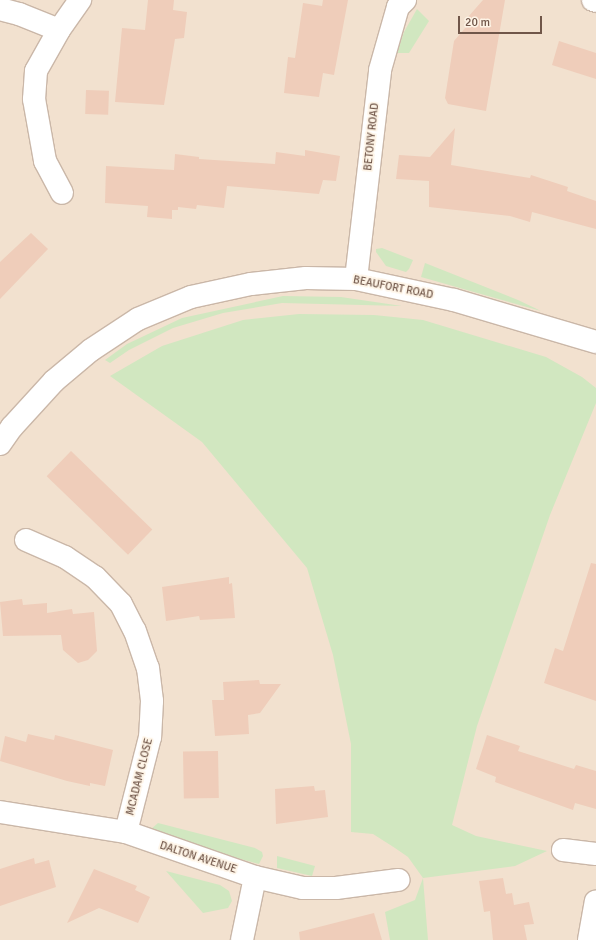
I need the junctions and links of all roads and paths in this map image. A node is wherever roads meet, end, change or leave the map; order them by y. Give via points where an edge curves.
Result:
1 (80, 0) edge
2 (405, 0) edge
3 (593, 0) edge
4 (596, 1) edge
5 (0, 10) edge
6 (59, 30) junction
7 (62, 193) dead end
8 (356, 279) junction
9 (596, 342) edge
10 (0, 444) edge
11 (26, 540) dead end
12 (0, 812) edge
13 (126, 832) junction
14 (563, 850) dead end
15 (596, 854) edge
16 (255, 877) junction
17 (398, 880) dead end
18 (596, 902) edge
19 (242, 940) edge
20 (589, 940) edge

1 - 6 street
2 - 8 street, BETONY ROAD via 398,7 380,70
3 - 4 street
5 - 6 street via 19,14
6 - 7 street via 36,70 34,99 45,161
8 - 9 street, BEAUFORT ROAD via 454,300
8 - 10 street, BEAUFORT ROAD via 306,278 251,284 191,297 138,320 91,350 54,381
11 - 13 street, MCADAM CLOSE via 65,557 95,577 120,604 135,632 148,668 151,715 147,758
12 - 13 street, DALTON AVENUE
13 - 16 street, DALTON AVENUE
14 - 15 street
16 - 17 street, DALTON AVENUE via 303,888 336,888
16 - 19 street
18 - 20 street

